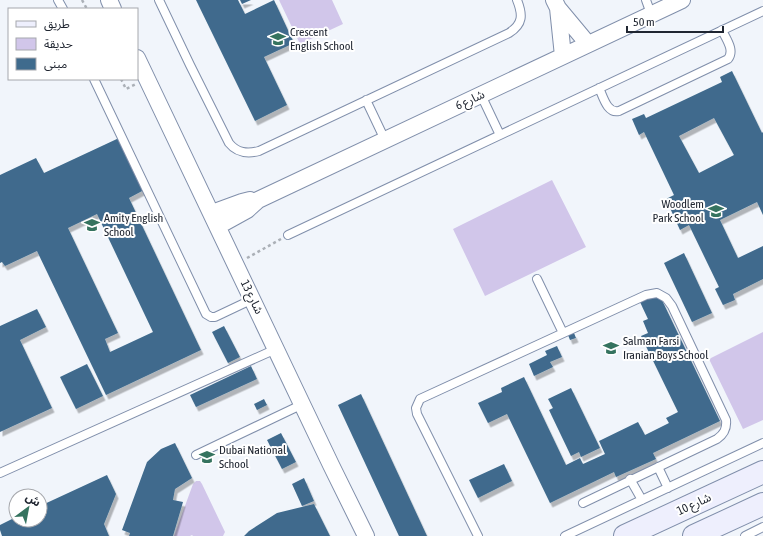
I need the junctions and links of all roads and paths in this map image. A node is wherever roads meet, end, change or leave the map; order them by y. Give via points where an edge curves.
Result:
1 (159, 0) edge
2 (517, 0) edge
3 (682, 0) edge
4 (556, 4) edge
5 (648, 7) edge
6 (763, 11) edge
7 (722, 30) junction
8 (588, 44) junction
9 (563, 56) junction
10 (138, 60) edge
11 (94, 80) edge
12 (599, 88) junction
13 (481, 95) junction
14 (366, 100) junction
15 (500, 135) junction
16 (385, 140) junction
17 (215, 220) junction
18 (288, 235) joint
19 (236, 264) junction
20 (538, 280) dead end
21 (253, 300) junction
22 (563, 333) junction
23 (276, 349) junction
24 (303, 404) junction
25 (763, 443) edge
26 (196, 455) dead end
27 (658, 467) junction
28 (0, 472) edge
29 (763, 472) edge
30 (630, 479) junction
31 (668, 488) junction
32 (642, 500) junction
33 (582, 503) dead end
34 (763, 504) edge
35 (763, 528) edge
36 (366, 536) edge
37 (478, 536) edge
38 (565, 536) edge
39 (625, 536) edge
40 (694, 536) edge
41 (745, 536) edge

1 - 14 lane via 229,143 237,150 248,153 259,151
2 - 14 lane via 522,15 516,29
3 - 5 street, شارع 6
4 - 8 street
4 - 9 street
5 - 8 street, شارع 6
6 - 7 lane
7 - 12 lane
7 - 12 lane via 732,52 728,59 619,111 610,110
8 - 9 street, شارع 6
9 - 13 street, شارع 6
10 - 17 street, شارع 13
11 - 21 lane via 206,314 215,317
12 - 15 lane
13 - 15 lane
13 - 16 street, شارع 6
14 - 16 lane
15 - 18 lane
16 - 17 street, شارع 6 via 258,200 242,202
17 - 19 street, شارع 13
18 - 19 path
19 - 21 street, شارع 13
20 - 22 lane
21 - 23 street, شارع 13
22 - 27 lane via 646,294 657,292 670,302 727,425 722,435
22 - 37 lane via 424,396 417,403 419,419
23 - 24 street, شارع 13
23 - 28 lane
24 - 26 lane
24 - 36 street, شارع 13
25 - 31 lane
27 - 30 lane
27 - 31 lane
29 - 39 street, شارع 10
30 - 32 lane
30 - 33 lane
31 - 32 lane
32 - 38 lane
34 - 40 street
35 - 41 lane

